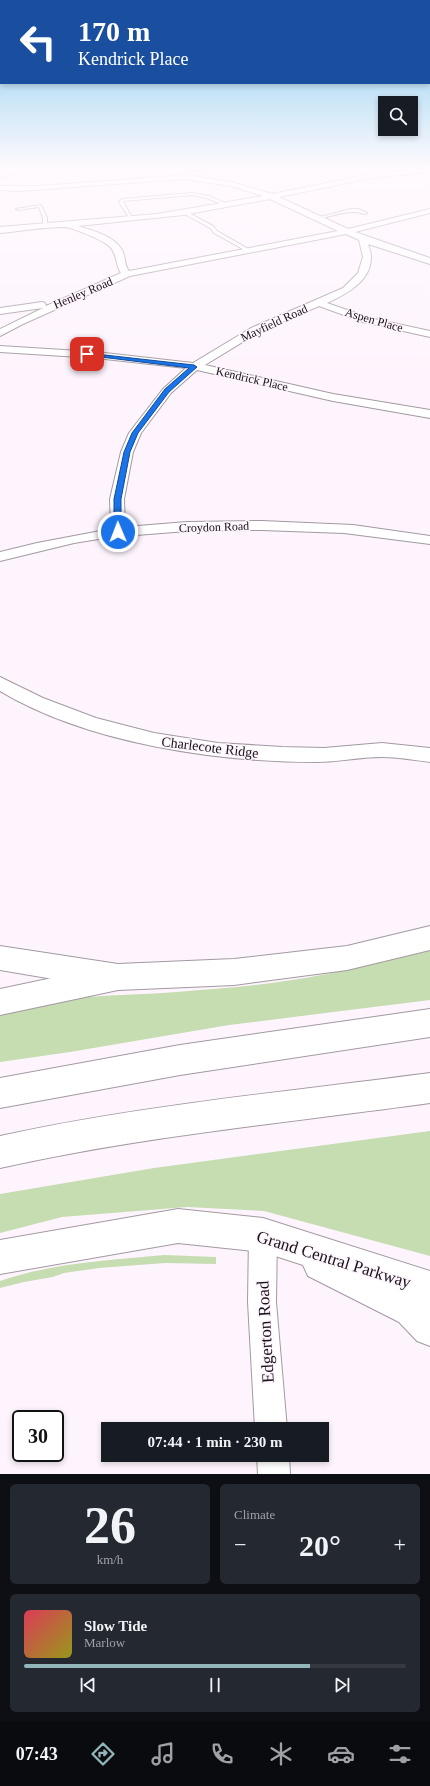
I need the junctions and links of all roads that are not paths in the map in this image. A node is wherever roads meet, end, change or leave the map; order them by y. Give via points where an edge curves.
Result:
1 (98, 236) edge
2 (223, 236) edge
3 (228, 236) edge
4 (326, 236) edge
5 (358, 236) edge
6 (364, 239) junction
7 (253, 250) junction
8 (430, 261) edge
9 (127, 274) junction
10 (58, 303) junction
11 (319, 303) junction
12 (0, 311) edge
13 (19, 322) junction
14 (0, 333) edge
15 (430, 334) edge
16 (0, 349) edge
17 (194, 367) junction
18 (430, 414) edge
19 (118, 532) junction
20 (430, 540) edge
21 (0, 556) edge
22 (0, 683) edge
23 (430, 755) edge
24 (430, 938) edge
25 (0, 958) edge
26 (118, 977) junction
27 (0, 1002) edge
28 (430, 1023) edge
29 (430, 1088) edge
30 (0, 1093) edge
31 (0, 1152) edge
32 (263, 1235) junction
33 (0, 1257) edge
34 (430, 1288) edge
35 (430, 1328) edge
36 (271, 1422) edge
37 (273, 1462) edge
38 (274, 1474) edge

1 - 9 street via 120,251 122,268
2 - 7 lane
3 - 7 lane
4 - 7 street, Henley Road
5 - 6 street
6 - 8 street
6 - 11 street, Mayfield Road via 367,257 362,274 346,290
7 - 9 street, Henley Road
9 - 10 street, Henley Road
10 - 12 street
10 - 13 street, Henley Road
11 - 15 street, Aspen Place via 367,320
11 - 17 street, Mayfield Road via 255,330
12 - 13 street
13 - 14 street, Henley Road
16 - 17 street, Kendrick Place via 75,353
17 - 18 street, Kendrick Place via 298,390
17 - 19 street, Mayfield Road via 167,390 135,433 127,452 117,499
19 - 20 street, Croydon Road via 215,525 270,525 369,530
19 - 21 street, Croydon Road via 66,540
22 - 23 street, Charlecote Ridge via 45,706 78,719 132,735 176,744 262,754 326,755 382,750
24 - 26 main road via 347,958 234,972
25 - 26 main road
26 - 27 main road
28 - 30 main road via 180,1060
29 - 31 main road via 186,1118
32 - 33 main road, Grand Central Parkway via 178,1226
32 - 34 main road, Grand Central Parkway
32 - 35 main road via 411,1310
32 - 36 street, Edgerton Road via 262,1302
37 - 38 street

